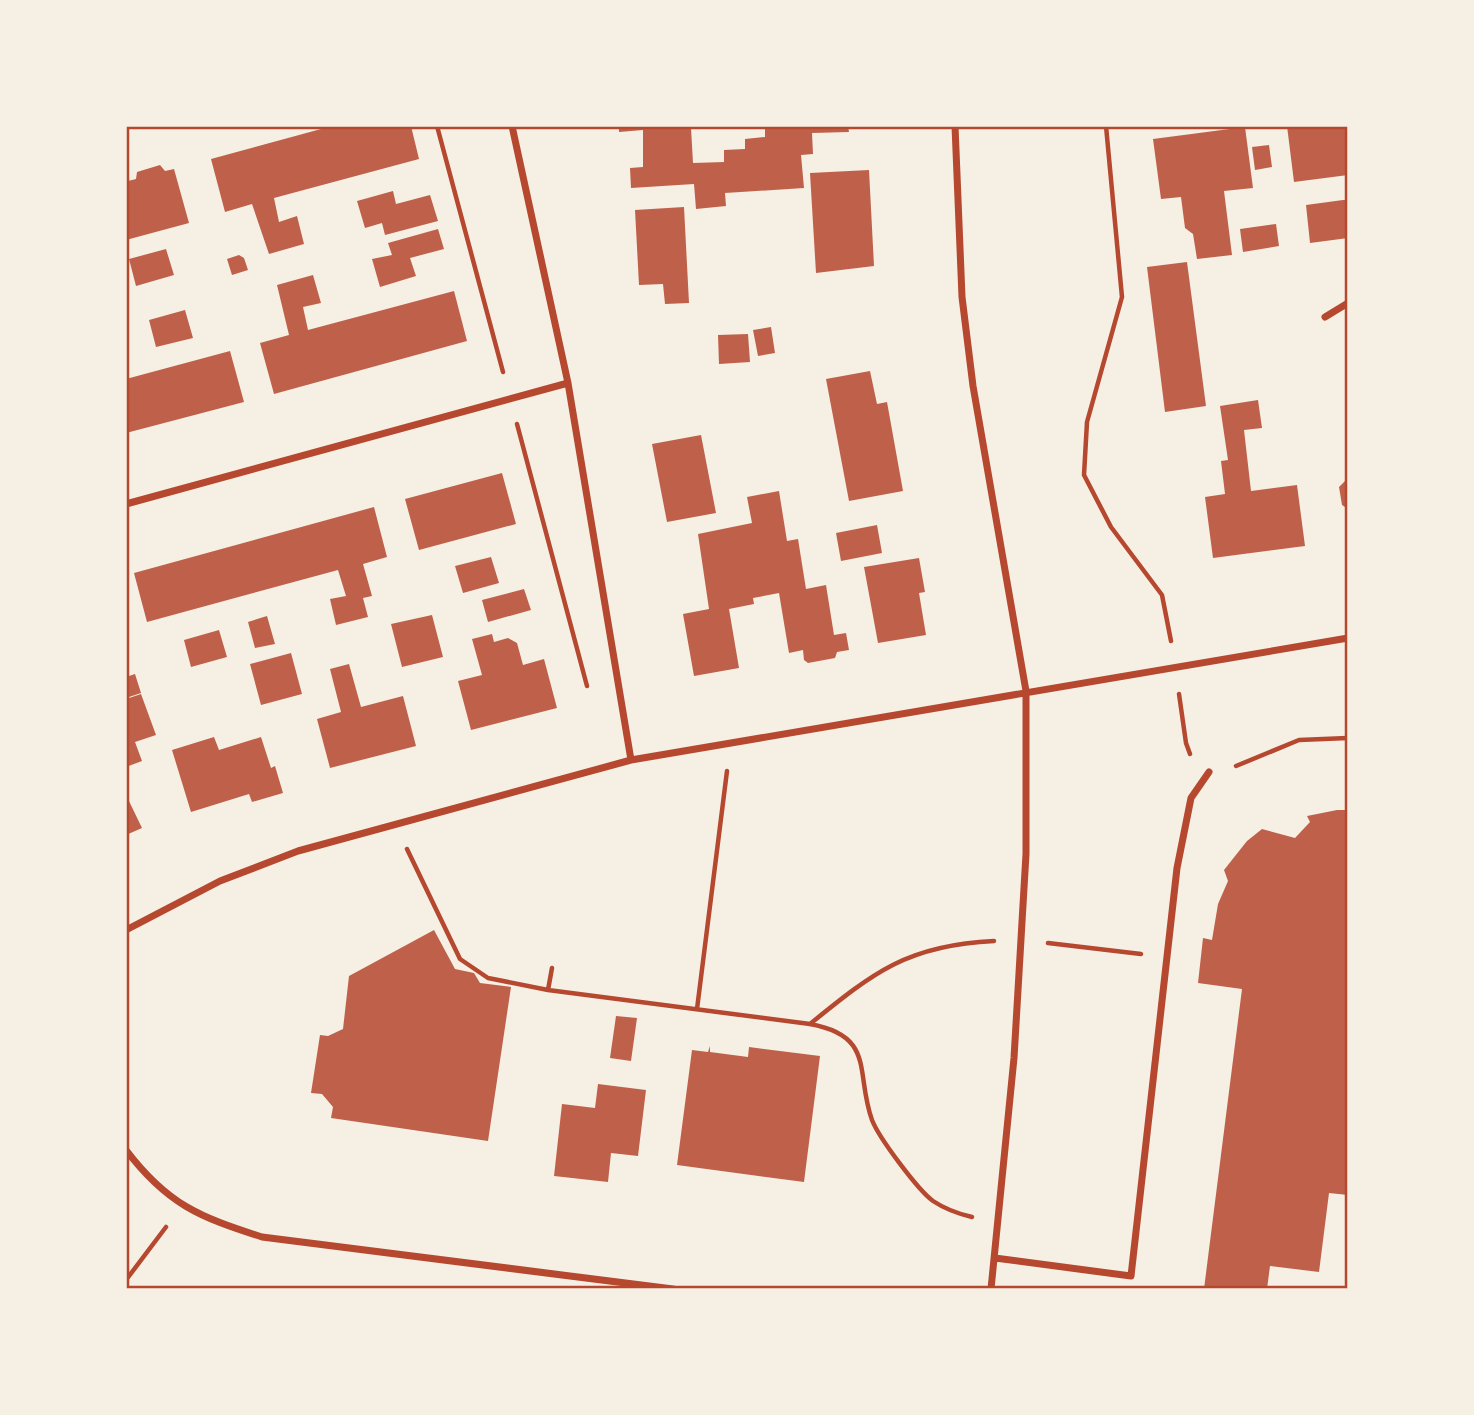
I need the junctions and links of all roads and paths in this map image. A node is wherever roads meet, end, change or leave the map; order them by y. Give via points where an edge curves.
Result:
1 (437, 126) edge
2 (512, 126) edge
3 (955, 126) edge
4 (1106, 126) edge
5 (1348, 303) edge
6 (1325, 317) dead end
7 (568, 383) junction
8 (510, 399) junction
9 (126, 504) edge
10 (1348, 638) edge
11 (1176, 668) junction
12 (588, 689) dead end
13 (1026, 691) junction
14 (1348, 738) edge
15 (722, 743) junction
16 (631, 760) junction
17 (1209, 772) junction
18 (394, 823) junction
19 (126, 930) edge
20 (1021, 940) junction
21 (1167, 957) junction
22 (552, 968) dead end
23 (548, 990) junction
24 (697, 1009) junction
25 (810, 1024) junction
26 (126, 1150) edge
27 (181, 1206) junction
28 (997, 1222) junction
29 (995, 1258) junction
30 (126, 1280) edge
31 (673, 1289) edge
32 (991, 1289) edge

1 - 8 path
2 - 7 street
3 - 13 street via 962,298 972,386
4 - 11 path via 1122,298 1087,422 1084,475 1111,527 1162,595
5 - 6 street
7 - 8 street
7 - 16 street
8 - 9 street
8 - 12 path
10 - 11 street
11 - 13 street
11 - 17 path via 1185,744 1194,762
13 - 15 street
13 - 20 street via 1027,854
14 - 17 path via 1299,740 1228,769
15 - 16 street
15 - 24 path via 728,779
16 - 18 street
17 - 21 street via 1191,798
18 - 19 street via 298,851 220,881
18 - 23 path via 460,959 488,978
20 - 21 path
20 - 25 path via 929,949 895,961
20 - 28 street
21 - 29 street via 1131,1276
22 - 23 path
23 - 24 path
24 - 25 path
25 - 28 path via 842,1034 855,1046 881,1139 932,1200 958,1214
26 - 27 street
27 - 30 path
27 - 31 street via 210,1221 262,1237
28 - 29 street
29 - 32 street

